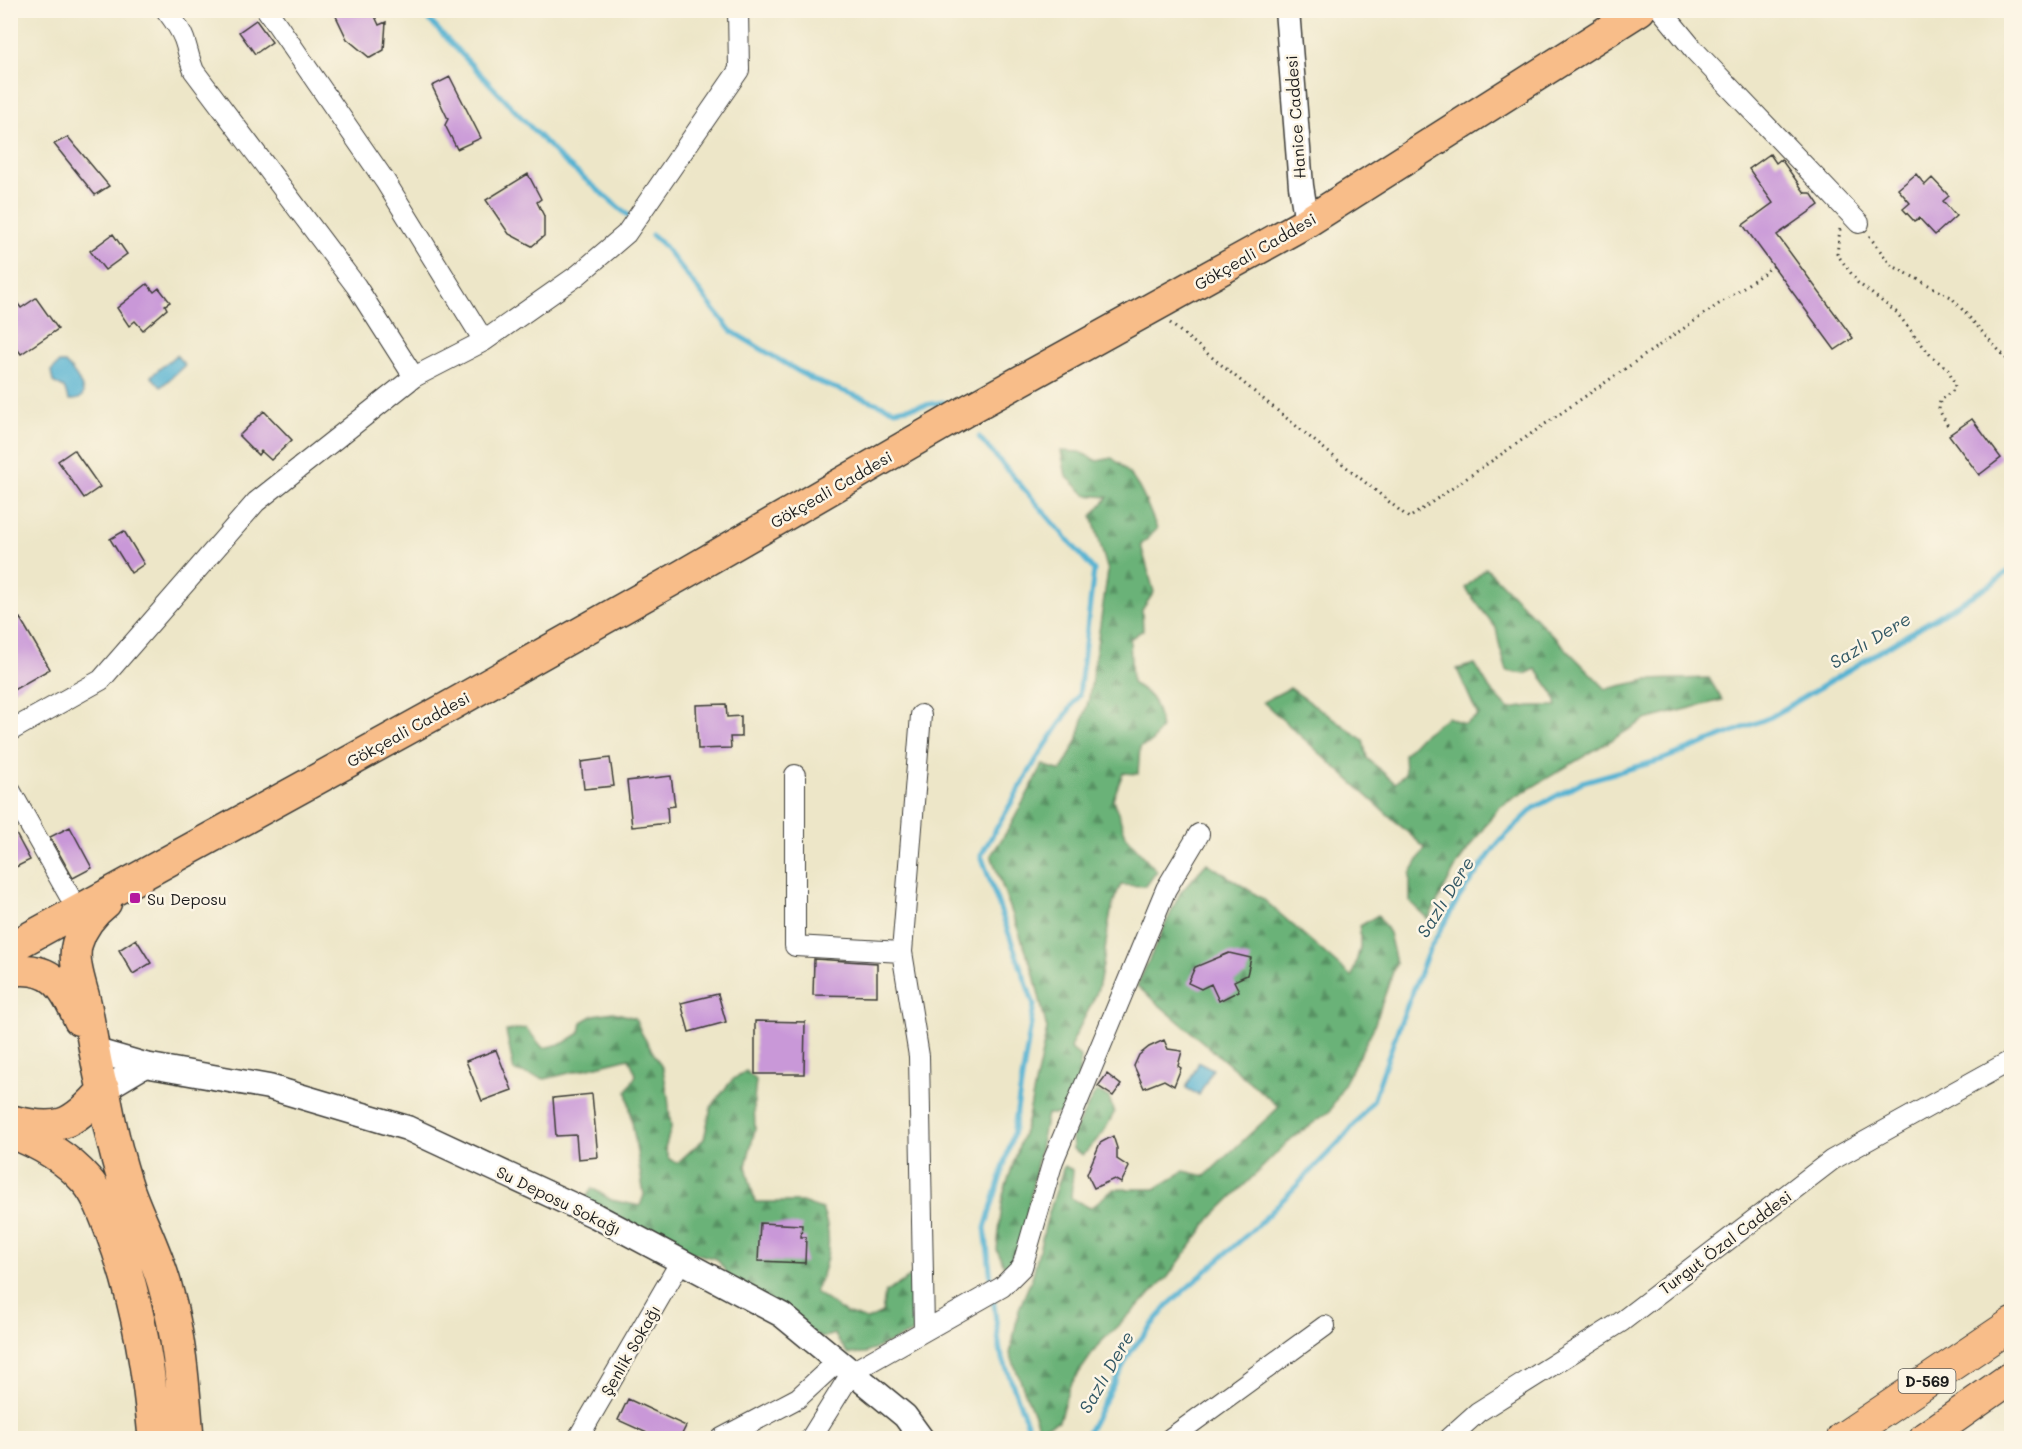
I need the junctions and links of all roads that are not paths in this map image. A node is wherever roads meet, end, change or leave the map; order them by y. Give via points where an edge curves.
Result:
1 (166, 10) edge
2 (267, 10) edge
3 (738, 10) edge
4 (1287, 10) edge
5 (1640, 10) edge
6 (1661, 10) edge
7 (1853, 217) road end
8 (1307, 222) junction
9 (484, 341) junction
10 (414, 377) junction
11 (921, 716) dead end
12 (10, 731) edge
13 (795, 775) dead end
14 (10, 790) edge
15 (1199, 834) dead end
16 (148, 873) junction
17 (78, 911) junction
18 (10, 948) edge
19 (902, 952) junction
20 (10, 970) edge
21 (93, 1050) junction
22 (2012, 1060) edge
23 (146, 1065) junction
24 (103, 1090) junction
25 (10, 1120) edge
26 (10, 1131) edge
27 (681, 1261) junction
28 (2012, 1324) edge
29 (1325, 1326) dead end
30 (924, 1330) junction
31 (845, 1366) junction
32 (2012, 1377) edge
33 (155, 1438) edge
34 (187, 1438) edge
35 (578, 1438) edge
36 (722, 1438) edge
37 (811, 1438) edge
38 (921, 1438) edge
39 (1171, 1438) edge
40 (1449, 1438) edge
41 (1844, 1438) edge
42 (1925, 1438) edge

1 - 10 street via 184,40 194,71 356,286
2 - 9 street via 385,181
3 - 9 street via 739,70 626,234 578,275
4 - 8 street, Hanice Caddesi
5 - 8 main road, Gökçeali Caddesi
6 - 7 street via 1694,50
8 - 16 main road, Gökçeali Caddesi
9 - 10 street
10 - 12 street via 256,502 101,680
11 - 19 street
13 - 19 street via 795,946
14 - 17 street
15 - 30 street via 1166,889 1053,1161 1022,1267 1002,1287
16 - 17 main road, Gökçeali Caddesi
16 - 21 main road via 85,924 76,946
17 - 18 main road, Gökçeali Caddesi
19 - 30 street via 919,1056
20 - 21 main road via 33,969 49,975 61,986
21 - 23 street, Su Deposu Sokağı
21 - 24 main road
22 - 40 street, Turgut Özal Caddesi via 1832,1160 1621,1322 1478,1412
23 - 24 street
23 - 27 street, Su Deposu Sokağı via 269,1087 407,1128 596,1216
24 - 25 main road via 75,1118 56,1126
24 - 34 highway via 127,1187 166,1290 180,1354
26 - 33 highway via 58,1154 88,1181 103,1208 135,1302
27 - 31 street, Su Deposu Sokağı via 782,1315
27 - 35 street, Şenlik Sokağı
28 - 41 highway, D-569
29 - 39 street
30 - 31 street
31 - 36 street via 798,1398
31 - 37 street
31 - 38 street, Su Deposu Sokağı via 905,1416
32 - 42 highway, D-569

